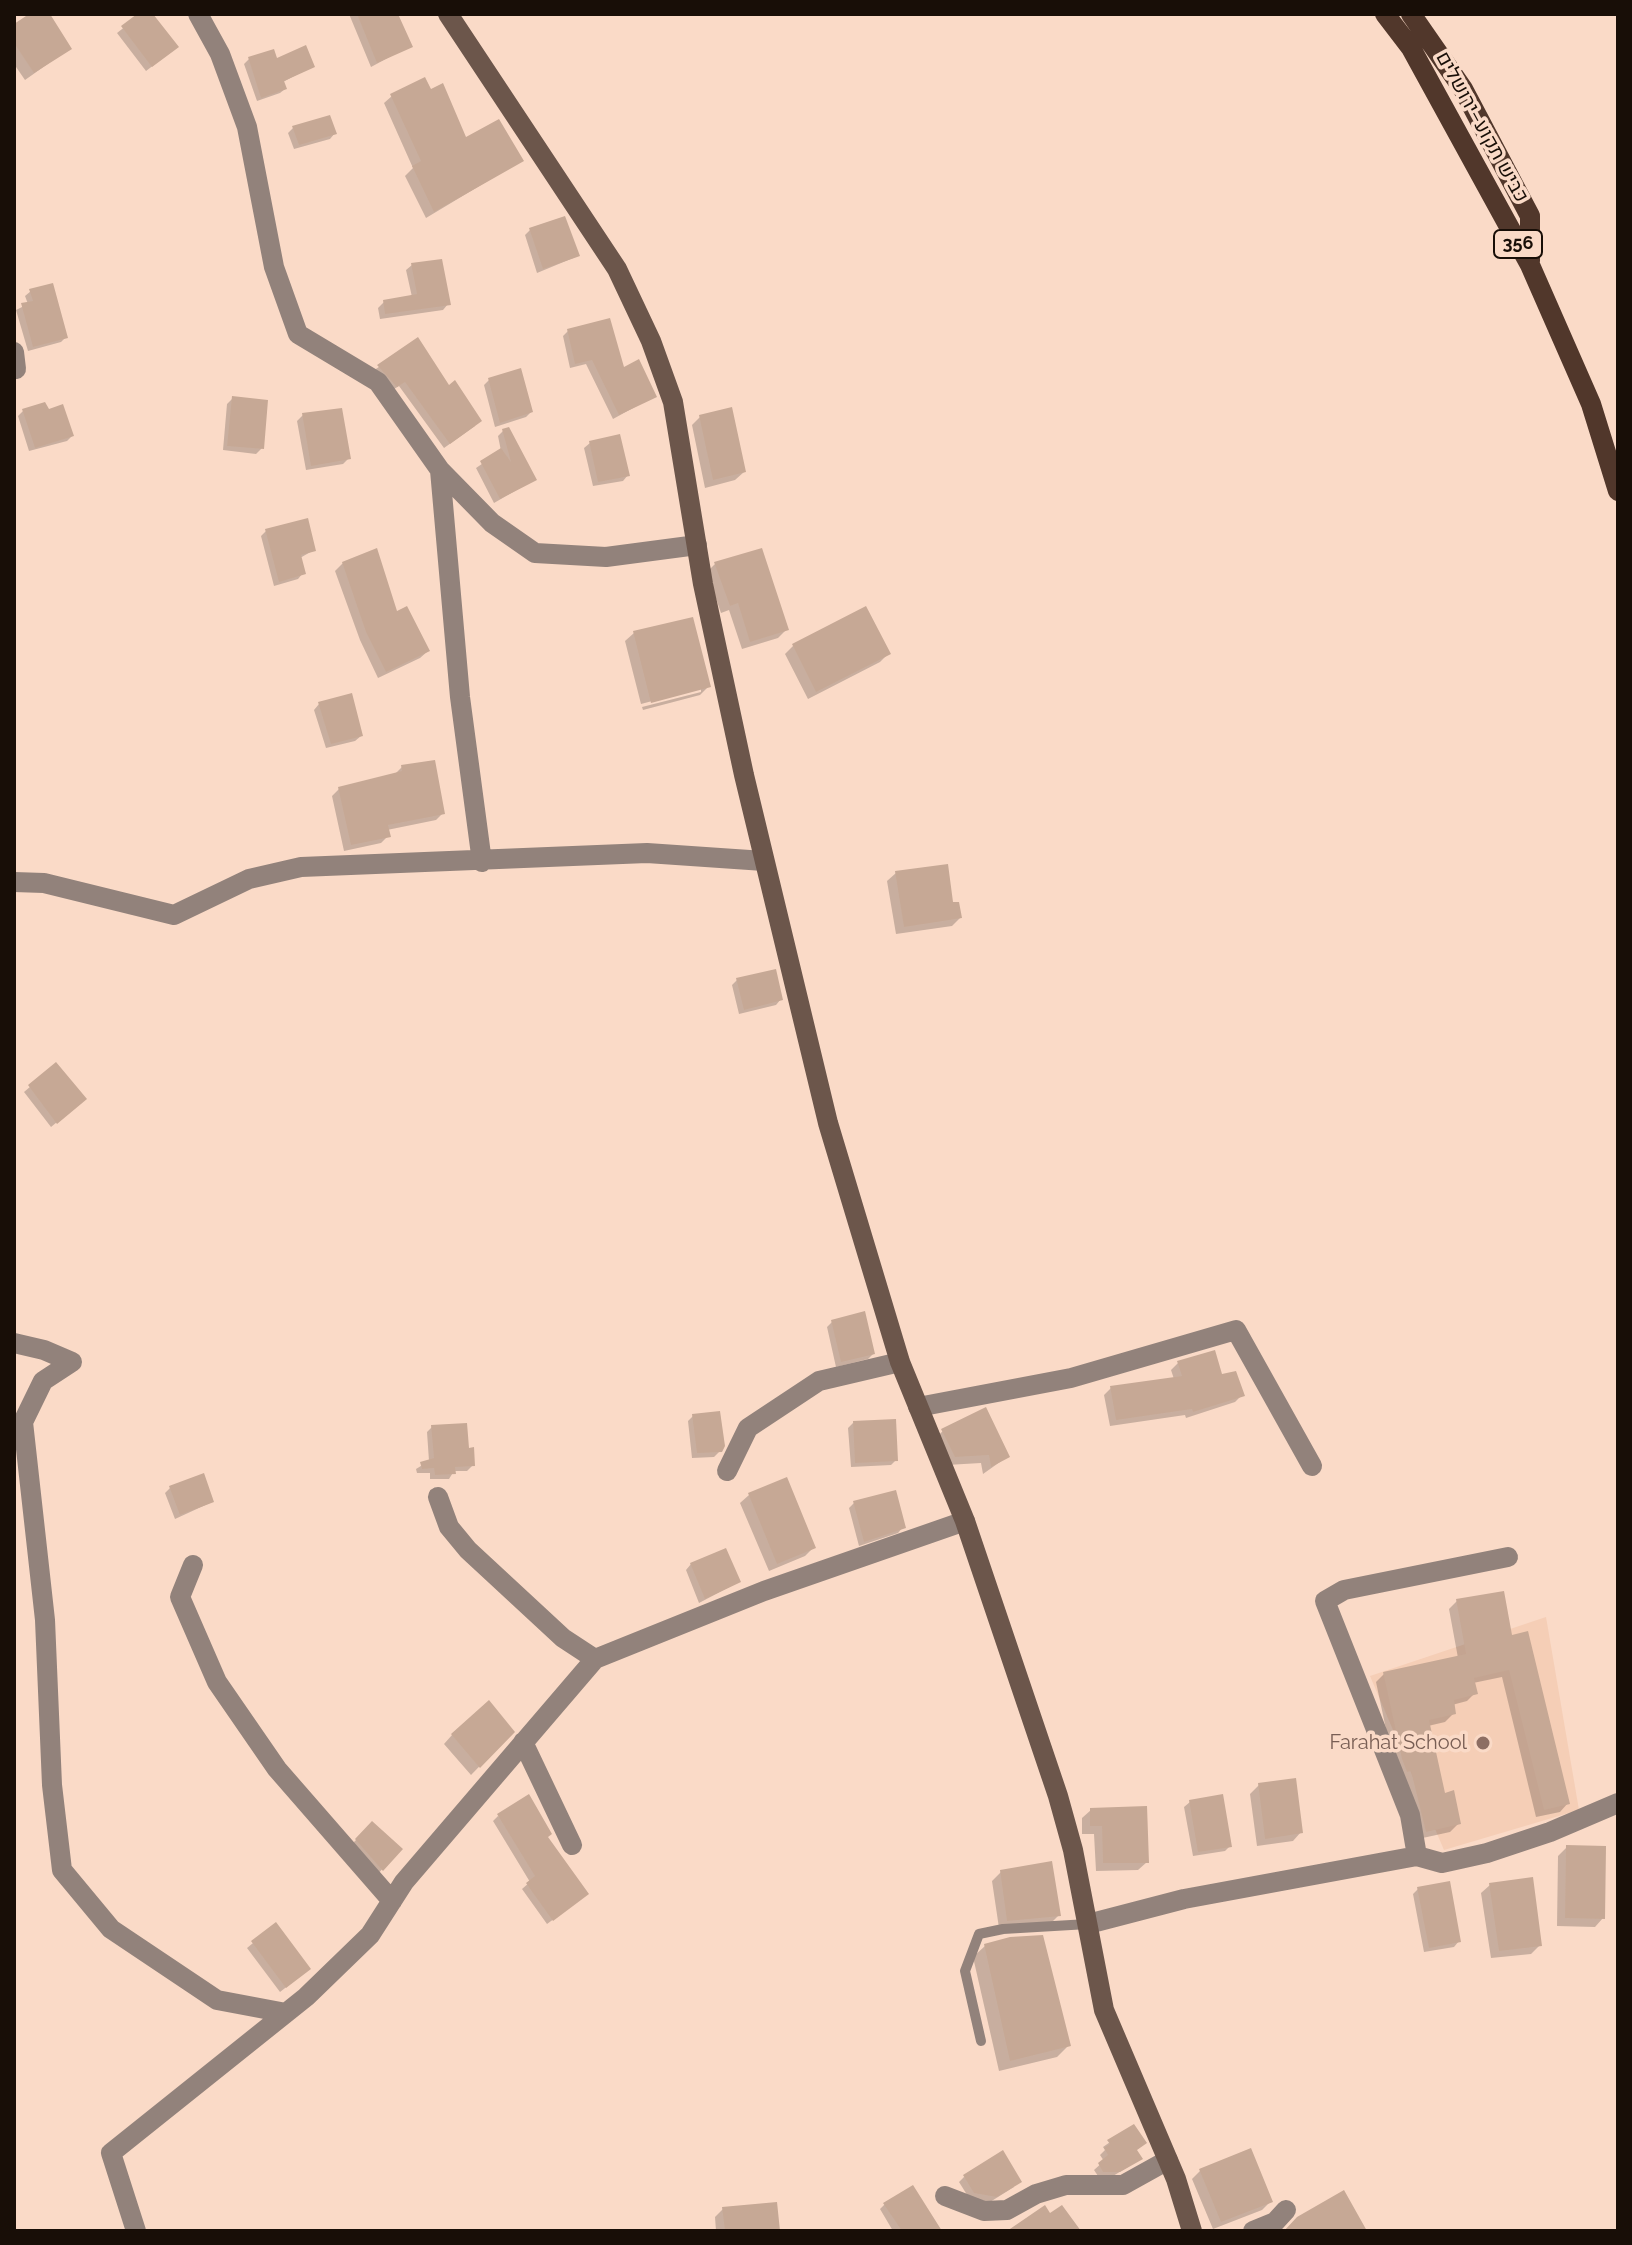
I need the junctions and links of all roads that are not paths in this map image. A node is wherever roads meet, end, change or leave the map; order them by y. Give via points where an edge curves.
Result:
1 (198, 14) edge
2 (448, 14) edge
3 (1385, 14) edge
4 (1411, 14) edge
5 (1530, 265) junction
6 (440, 470) junction
7 (1618, 491) edge
8 (697, 545) junction
9 (764, 861) junction
10 (482, 862) junction
11 (14, 882) edge
12 (14, 1343) edge
13 (900, 1362) junction
14 (918, 1407) junction
15 (1312, 1466) dead end
16 (727, 1471) dead end
17 (438, 1497) dead end
18 (965, 1521) junction
19 (1508, 1557) dead end
20 (193, 1565) dead end
21 (595, 1659) junction
22 (523, 1742) junction
23 (1618, 1803) edge
24 (572, 1845) dead end
25 (1417, 1856) junction
26 (392, 1901) junction
27 (1088, 1924) junction
28 (286, 2013) junction
29 (981, 2041) dead end
30 (1168, 2160) junction
31 (945, 2196) dead end
32 (1286, 2210) dead end
33 (136, 2231) edge
34 (1192, 2231) edge
35 (1253, 2231) edge

1 - 6 street via 220,54 247,127 274,267 298,334 378,382
2 - 8 street via 617,269 638,312 673,402
3 - 5 main road, כביש תקוע–ירושלים / 356 via 1411,48
4 - 5 main road via 1463,89 1530,216
5 - 7 main road, כביש תקוע–ירושלים / 356 via 1591,404
6 - 8 street via 492,523 535,553 606,557
6 - 10 street via 460,697
8 - 9 street
9 - 10 street via 647,853
9 - 13 street via 828,1123
10 - 11 street via 301,867 249,879 174,915 44,883
12 - 28 street via 72,1362 43,1381 23,1422 45,1620 52,1785 62,1870 111,1929 217,2000
13 - 14 street
13 - 16 street via 819,1381 748,1428
14 - 15 street via 1071,1378 1236,1330
14 - 18 street
17 - 21 street via 449,1527 468,1550 563,1638
18 - 21 street via 764,1591
18 - 27 street via 1058,1796
19 - 25 street via 1344,1590 1325,1601 1410,1815
20 - 26 street via 180,1597 217,1682 277,1769
21 - 22 street
22 - 24 street
22 - 26 street
23 - 25 street via 1487,1853 1442,1863
25 - 27 street via 1184,1899
26 - 28 street via 370,1935
27 - 29 lane via 979,1934 965,1971
27 - 30 street via 1104,2010
28 - 33 street via 111,2153
30 - 31 street via 1123,2185 1066,2185 1007,2210 984,2211
30 - 34 street
32 - 35 street via 1275,2222

